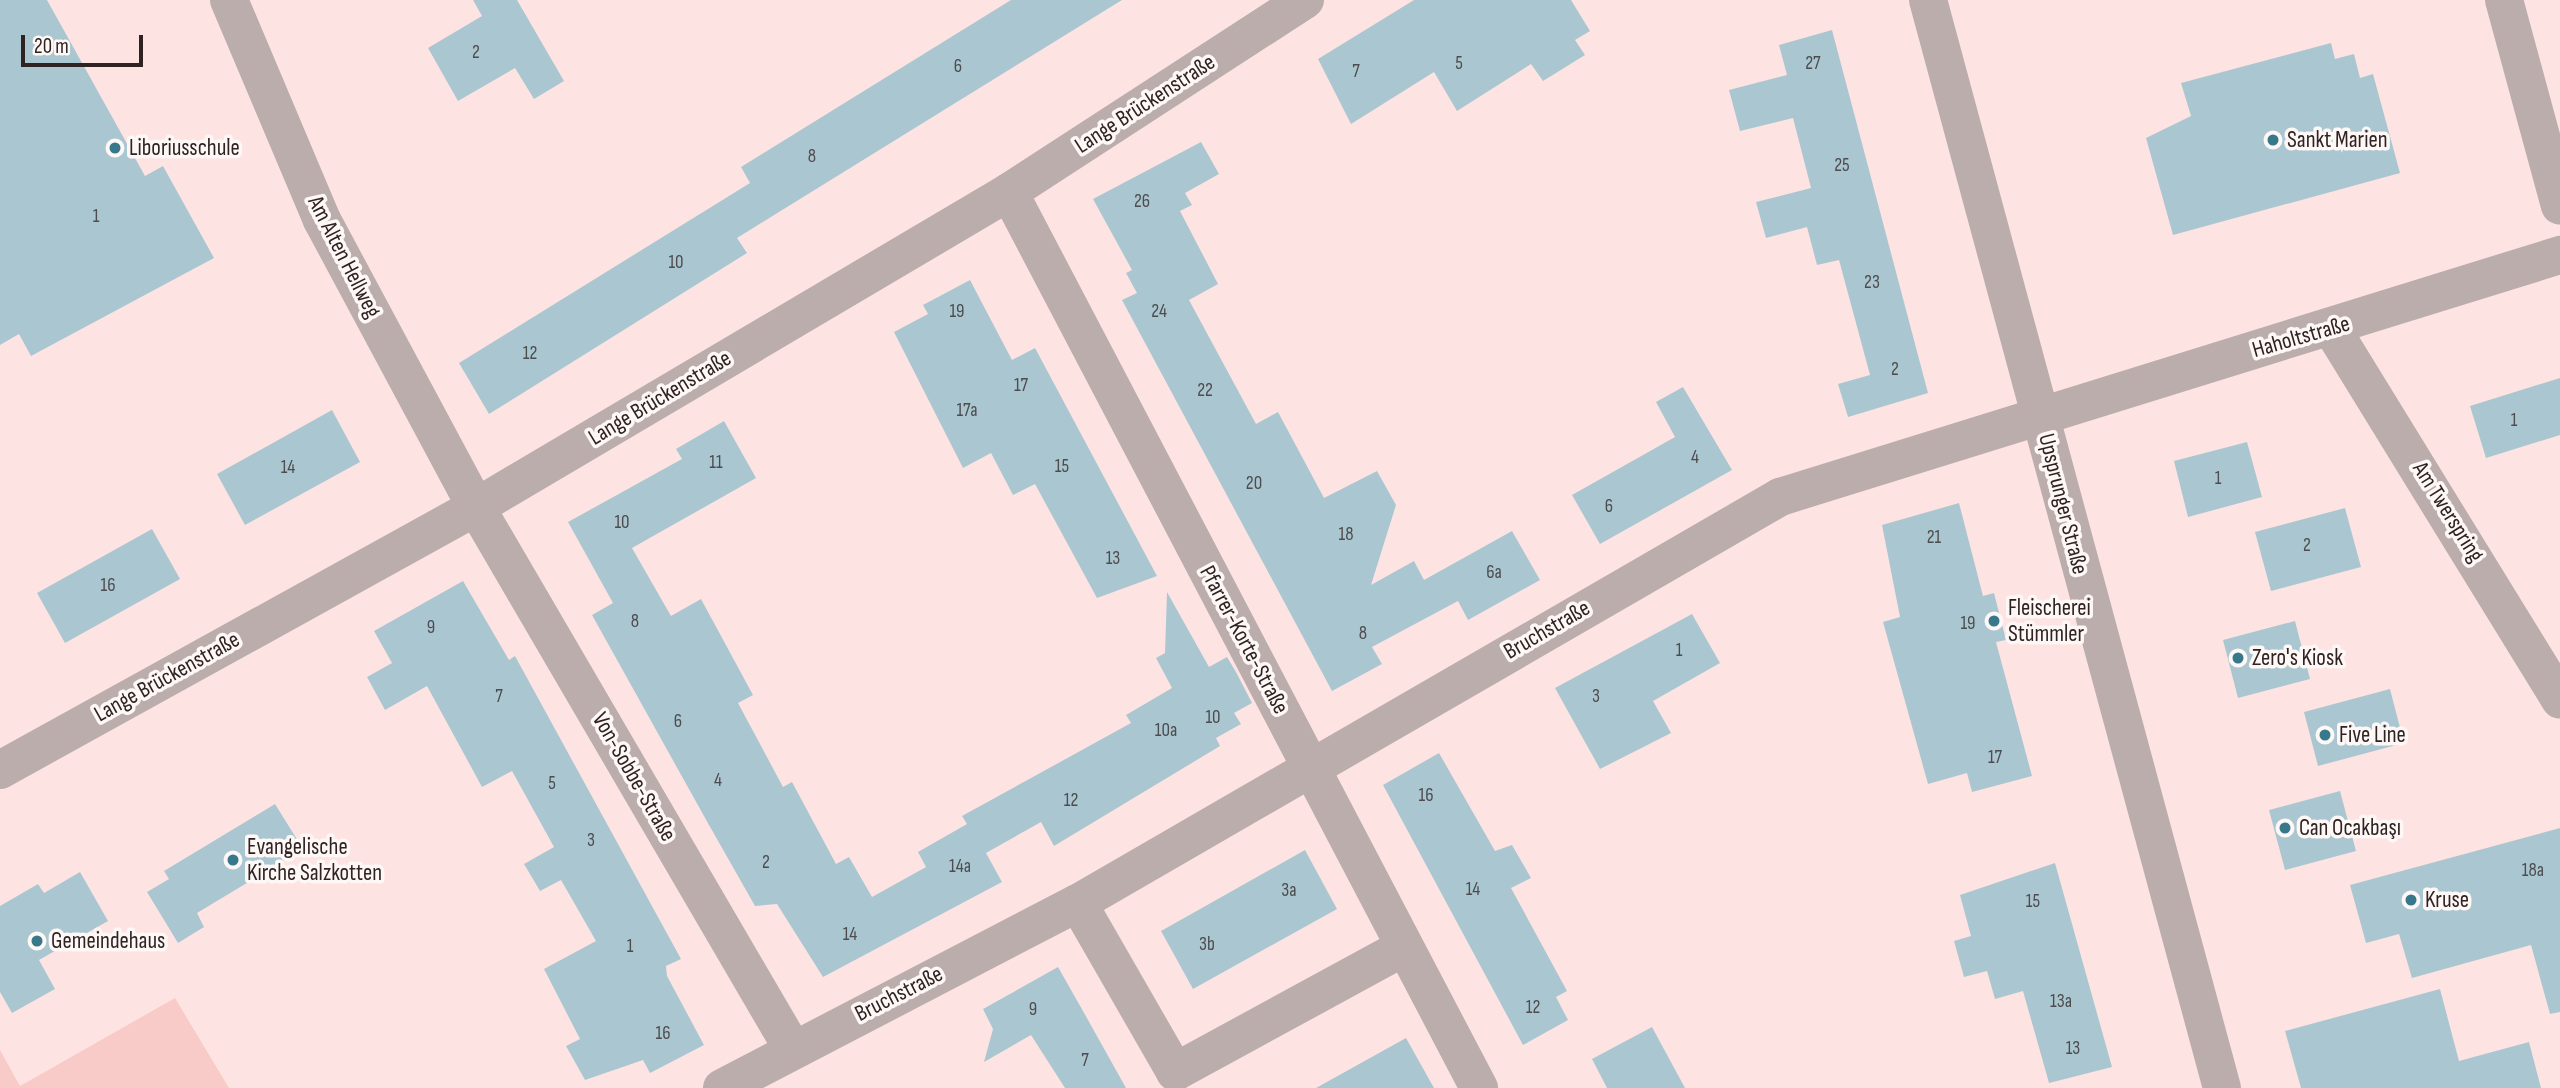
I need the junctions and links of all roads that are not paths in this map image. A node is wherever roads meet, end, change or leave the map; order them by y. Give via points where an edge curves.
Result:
1 (229, 0) edge
2 (1305, 0) edge
3 (1928, 0) edge
4 (2504, 0) edge
5 (1009, 192) junction
6 (2560, 206) edge
7 (2560, 255) edge
8 (2332, 329) junction
9 (2040, 412) junction
10 (476, 507) junction
11 (2560, 699) edge
12 (1310, 766) junction
13 (0, 770) edge
14 (1078, 903) junction
15 (1404, 947) junction
16 (792, 1048) junction
17 (722, 1088) edge
18 (1479, 1088) edge
19 (2222, 1088) edge

1 - 10 street, Am Alten Hellweg via 322,220
2 - 5 street, Lange Brückenstraße
3 - 9 street, Upsprunger Straße
4 - 6 street
5 - 10 street, Lange Brückenstraße
5 - 12 street, Pfarrer-Korte-Straße
7 - 8 street, Haholtstraße
8 - 9 street, Haholtstraße
8 - 11 street, Am Twerspring
9 - 12 street, Bruchstraße via 1780,497
9 - 19 street, Upsprunger Straße
10 - 13 street, Lange Brückenstraße
10 - 16 street, Von-Sobbe-Straße
12 - 14 street, Bruchstraße
12 - 15 street, Pfarrer-Korte-Straße
14 - 15 street via 1175,1072
14 - 16 street, Bruchstraße
15 - 18 street, Pfarrer-Korte-Straße
16 - 17 street, Bruchstraße

